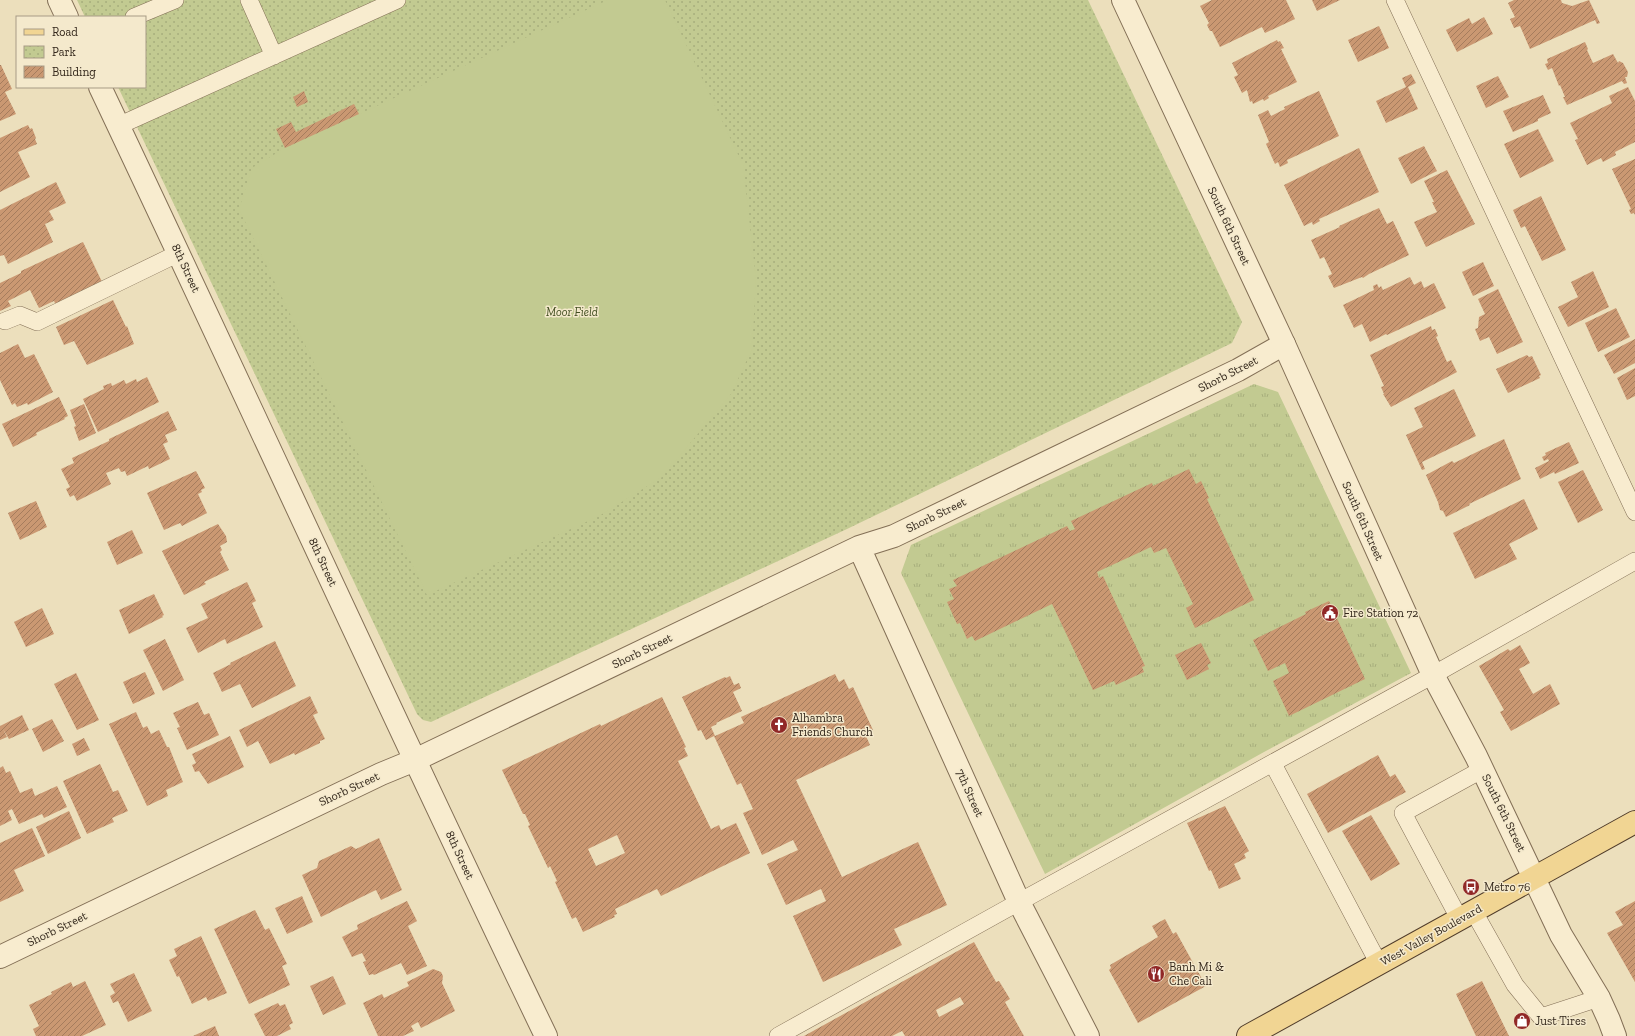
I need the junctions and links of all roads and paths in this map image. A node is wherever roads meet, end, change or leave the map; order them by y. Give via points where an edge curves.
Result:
1 (58, 0) edge
2 (175, 0) edge
3 (249, 0) edge
4 (397, 0) edge
5 (1122, 0) edge
6 (1395, 0) edge
7 (66, 16) edge
8 (136, 16) edge
9 (274, 56) junction
10 (100, 88) edge
11 (118, 126) junction
12 (179, 253) junction
13 (5, 321) dead end
14 (1284, 344) junction
15 (1635, 512) edge
16 (859, 547) junction
17 (1635, 562) edge
18 (1433, 675) junction
19 (415, 760) junction
20 (1272, 764) junction
21 (1483, 770) junction
22 (1635, 822) edge
23 (1535, 878) junction
24 (1019, 902) junction
25 (1467, 916) junction
26 (0, 957) edge
27 (1379, 964) junction
28 (1599, 998) junction
29 (546, 1036) edge
30 (778, 1036) edge
31 (1088, 1036) edge
32 (1248, 1036) edge
33 (1615, 1036) edge

1 - 7 street
2 - 8 lane
3 - 9 lane
4 - 9 lane
5 - 14 street, South 6th Street
6 - 15 lane
9 - 11 lane
10 - 11 street, 8th Street
11 - 12 street, 8th Street
12 - 13 lane via 37,322 20,315
12 - 19 street, 8th Street
14 - 16 street, Shorb Street via 1238,370 894,536
14 - 18 street, South 6th Street
16 - 19 street, Shorb Street
16 - 24 street, 7th Street
17 - 18 lane
18 - 20 lane
18 - 21 street, South 6th Street
19 - 26 street, Shorb Street via 374,777
19 - 29 street, 8th Street
20 - 24 lane
20 - 27 lane
21 - 23 street, South 6th Street
21 - 25 lane via 1403,813
22 - 23 main road, West Valley Boulevard
23 - 25 main road, West Valley Boulevard
23 - 28 street, South 6th Street via 1561,934
24 - 30 lane
24 - 31 street, 7th Street
25 - 27 main road, West Valley Boulevard
25 - 28 lane via 1515,985 1541,1017
27 - 32 main road, West Valley Boulevard
28 - 33 street, South 6th Street

